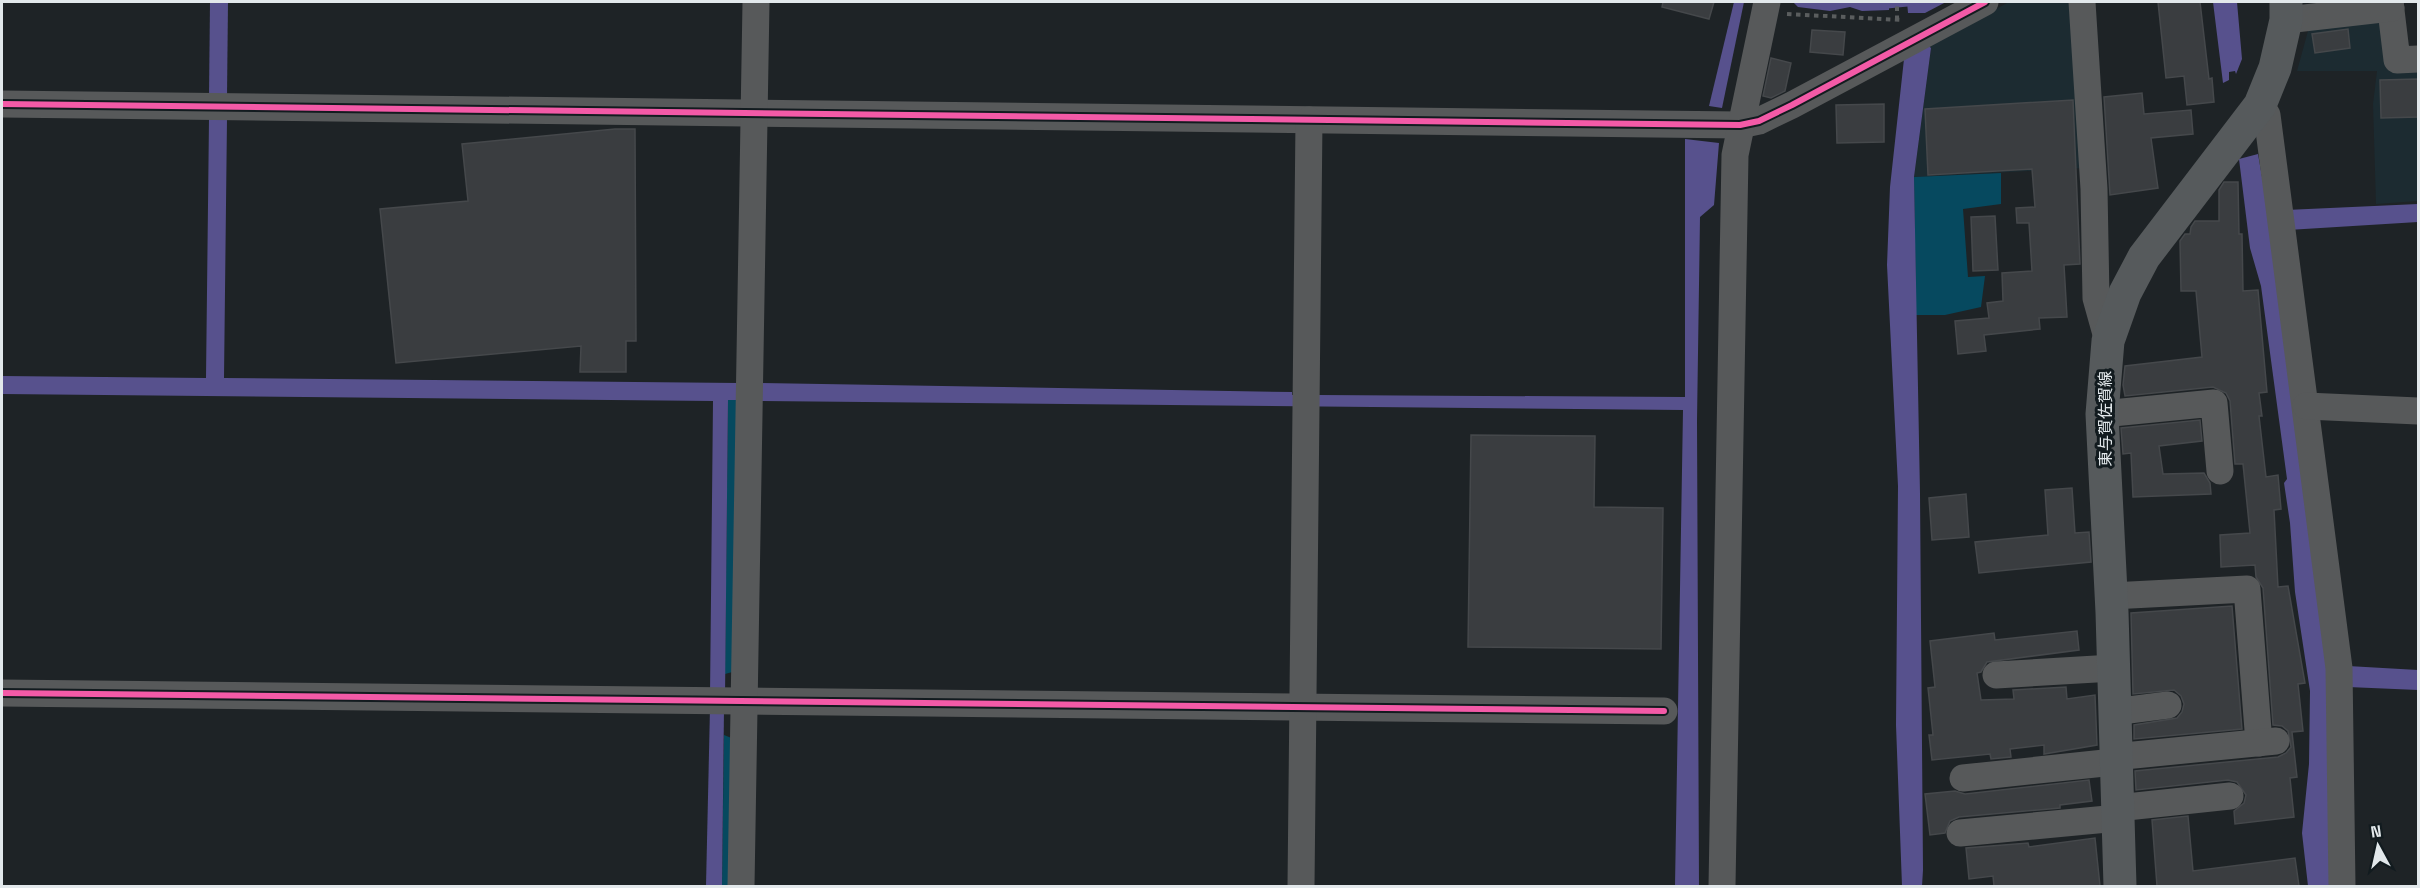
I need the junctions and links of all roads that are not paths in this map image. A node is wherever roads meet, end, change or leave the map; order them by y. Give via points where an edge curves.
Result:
1 (756, 2) edge
2 (1985, 2) edge
3 (2082, 2) edge
4 (2390, 5) edge
5 (1772, 7) edge
6 (2286, 11) edge
7 (2418, 59) edge
8 (2, 104) edge
9 (2260, 105) junction
10 (754, 113) junction
11 (1309, 120) junction
12 (1740, 125) junction
13 (2108, 341) junction
14 (2306, 406) junction
15 (2418, 411) edge
16 (2102, 414) junction
17 (2220, 471) dead end
18 (2111, 596) junction
19 (2113, 668) junction
20 (1996, 675) dead end
21 (2, 693) edge
22 (726, 703) junction
23 (2168, 705) dead end
24 (1302, 709) junction
25 (1664, 711) dead end
26 (2113, 712) junction
27 (2114, 760) junction
28 (1963, 778) dead end
29 (2230, 796) dead end
30 (2117, 813) junction
31 (1960, 833) dead end
32 (741, 886) edge
33 (1301, 886) edge
34 (1722, 886) edge
35 (2120, 886) edge
36 (2342, 886) edge

1 - 10 street
2 - 12 street via 1792,105 1760,121
3 - 13 street via 2094,189 2096,298
4 - 6 street
4 - 7 street via 2397,60
5 - 12 street
6 - 9 main road, 東与賀佐賀線 via 2275,68
8 - 10 street
9 - 13 main road, 東与賀佐賀線 via 2144,257 2125,293
9 - 14 street via 2266,115
10 - 11 street
10 - 22 street via 749,407
11 - 12 street
11 - 24 street
12 - 34 street via 1733,190
13 - 16 main road, 東与賀佐賀線
14 - 15 street
14 - 36 street via 2339,677
16 - 17 street via 2214,403
16 - 18 main road, 東与賀佐賀線
18 - 19 main road, 東与賀佐賀線
18 - 27 street via 2247,589 2267,742
19 - 20 street
19 - 26 main road, 東与賀佐賀線
21 - 22 street
22 - 24 street
22 - 32 street
23 - 26 street
24 - 25 street
24 - 33 street
26 - 27 main road, 東与賀佐賀線
27 - 28 street
27 - 30 main road, 東与賀佐賀線
29 - 30 street
30 - 31 street
30 - 35 main road, 東与賀佐賀線

